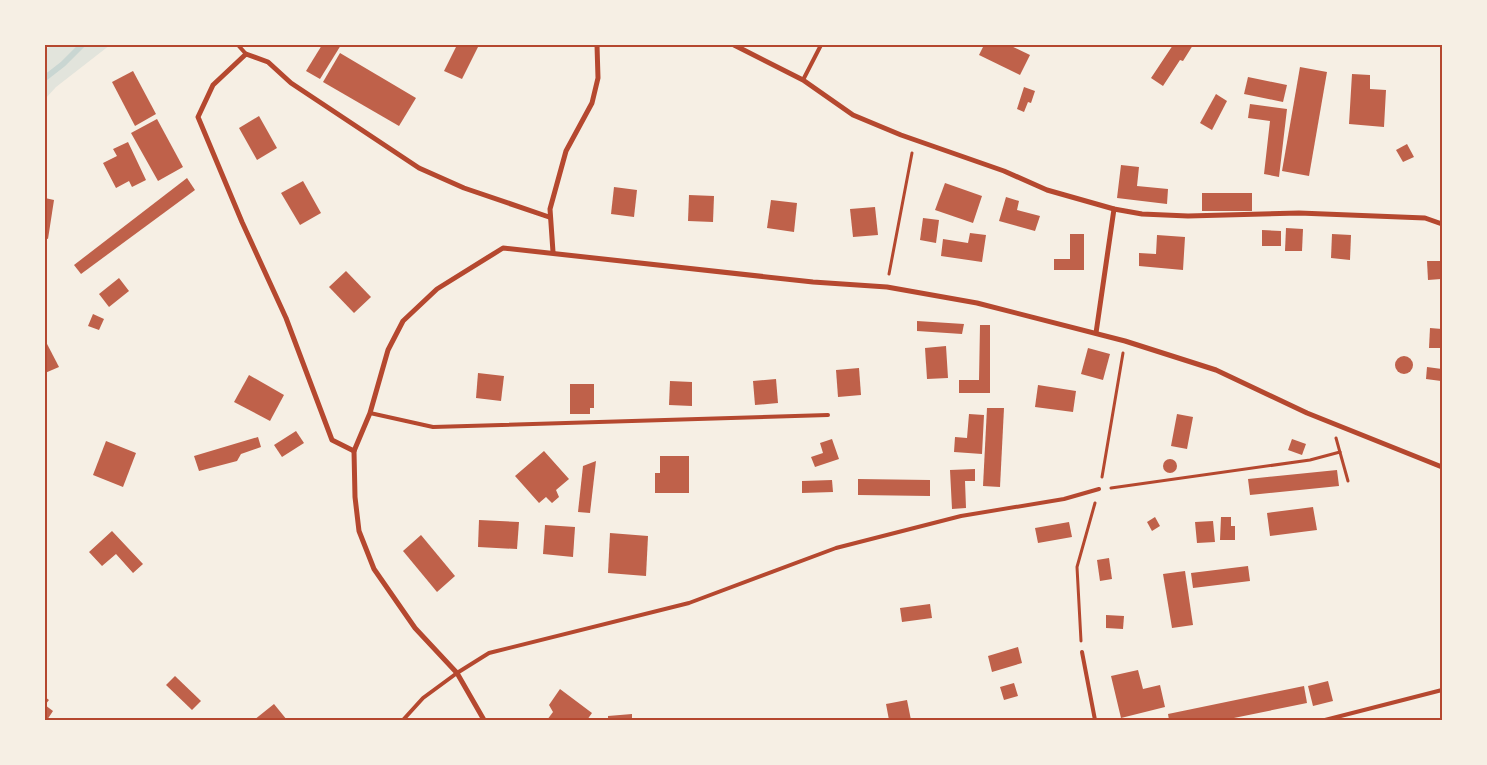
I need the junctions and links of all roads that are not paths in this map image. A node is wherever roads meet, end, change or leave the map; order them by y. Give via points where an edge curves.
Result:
1 (238, 45) edge
2 (597, 45) edge
3 (734, 45) edge
4 (821, 45) edge
5 (246, 54) junction
6 (803, 80) junction
7 (1114, 209) junction
8 (549, 217) junction
9 (1442, 224) edge
10 (553, 252) junction
11 (1096, 333) junction
12 (370, 413) junction
13 (828, 415) dead end
14 (354, 451) junction
15 (1442, 468) edge
16 (1099, 490) road end
17 (1082, 652) dead end
18 (457, 673) junction
19 (1442, 690) edge
20 (402, 720) edge
21 (484, 720) edge
22 (1095, 720) edge
23 (1325, 720) edge

1 - 5 lane
2 - 8 street via 598,78 592,103 566,151
3 - 6 street
4 - 6 lane
5 - 8 street via 268,62 291,83 419,168 464,188
5 - 14 street via 213,85 198,117 286,318 332,440
6 - 7 street via 853,115 1047,190
7 - 9 street via 1188,216 1299,213 1425,218
7 - 11 street
8 - 10 street
10 - 11 street via 813,282 887,287 977,302
10 - 12 street via 503,248 437,289 403,321 388,350
11 - 15 street via 1216,370
12 - 13 lane via 433,428
12 - 14 street
14 - 18 street via 359,531 374,569 415,628
16 - 18 lane via 961,516 836,548 689,603 489,653
17 - 22 lane
18 - 20 lane via 423,698
18 - 21 street
19 - 23 lane

